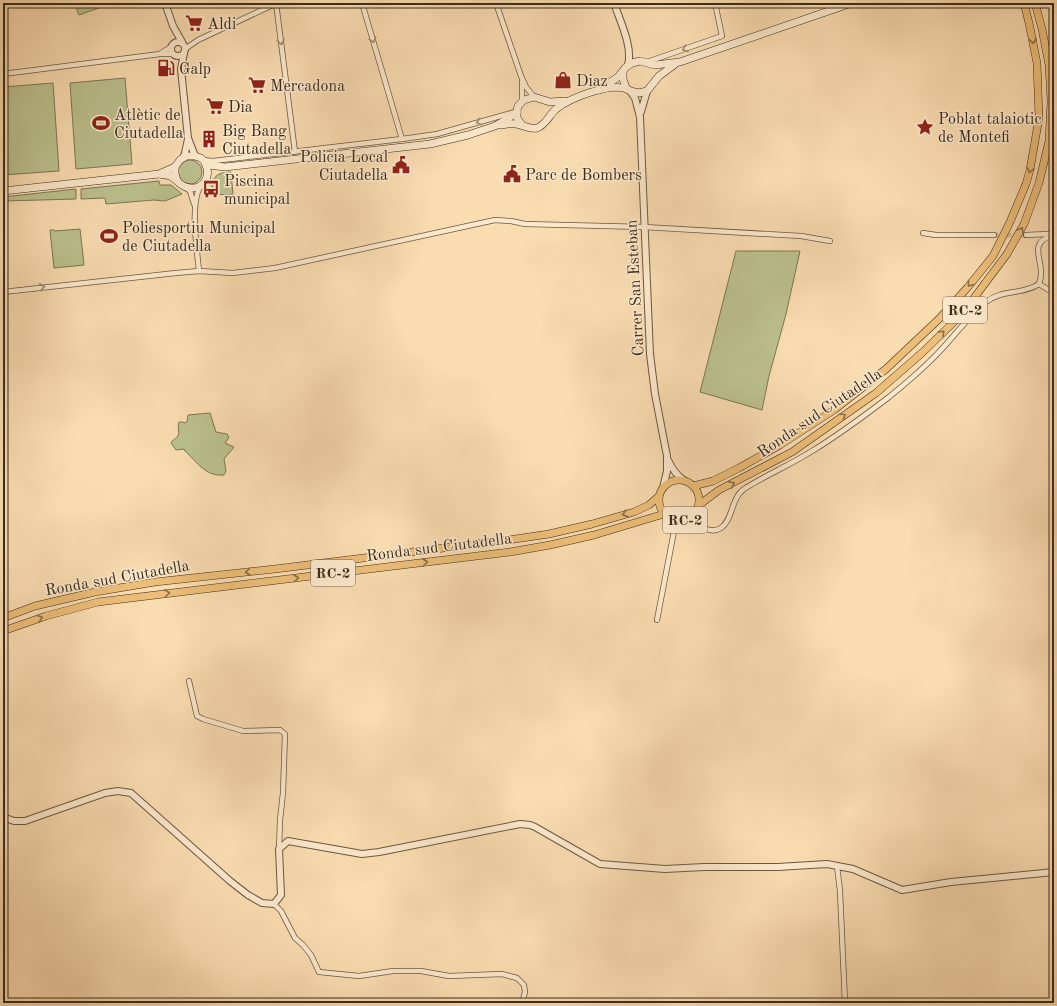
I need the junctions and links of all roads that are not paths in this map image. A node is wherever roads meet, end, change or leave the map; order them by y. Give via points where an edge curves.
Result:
1 (165, 3) edge
2 (276, 3) edge
3 (362, 3) edge
4 (496, 3) edge
5 (614, 3) edge
6 (715, 3) edge
7 (852, 3) edge
8 (1024, 3) edge
9 (1035, 3) edge
10 (173, 26) junction
11 (172, 46) junction
12 (628, 46) junction
13 (184, 47) junction
14 (160, 54) junction
15 (174, 54) junction
16 (644, 62) junction
17 (680, 62) junction
18 (628, 65) junction
19 (181, 69) junction
20 (623, 72) junction
21 (3, 74) edge
22 (521, 76) junction
23 (653, 84) junction
24 (599, 90) junction
25 (629, 90) junction
26 (647, 91) junction
27 (534, 97) junction
28 (573, 99) junction
29 (542, 100) junction
30 (522, 101) junction
31 (517, 111) junction
32 (640, 117) junction
33 (547, 120) junction
34 (522, 125) junction
35 (495, 126) junction
36 (188, 138) junction
37 (402, 139) junction
38 (295, 152) junction
39 (195, 156) junction
40 (183, 158) junction
41 (204, 162) junction
42 (175, 167) junction
43 (226, 167) junction
44 (160, 174) junction
45 (207, 175) junction
46 (177, 180) junction
47 (201, 185) junction
48 (186, 188) junction
49 (3, 191) edge
50 (195, 208) junction
51 (644, 227) junction
52 (923, 233) dead end
53 (1026, 234) tunnel mouth
54 (994, 235) tunnel mouth
55 (1053, 236) edge
56 (830, 241) dead end
57 (198, 271) junction
58 (1039, 284) junction
59 (1049, 290) dead end
60 (3, 292) edge
61 (667, 456) junction
62 (685, 481) junction
63 (693, 486) junction
64 (663, 488) junction
65 (659, 496) junction
66 (699, 505) junction
67 (664, 514) junction
68 (689, 518) junction
69 (676, 521) junction
70 (3, 618) edge
71 (657, 620) dead end
72 (3, 631) edge
73 (189, 681) dead end
74 (3, 817) edge
75 (279, 849) junction
76 (837, 866) junction
77 (1054, 872) edge
78 (274, 904) junction
79 (522, 1003) edge
80 (844, 1003) edge

1 - 10 street
2 - 13 street
2 -> 38 street
3 -> 37 street
4 - 22 street
5 - 12 street
6 -> 16 street via 722,36
7 - 17 main road
8 -> 63 main road, Ronda sud Ciutadella / RC-2 via 1037,63 1039,118 1026,184 993,256 940,319 886,369 834,410 739,468 713,481
66 -> 9 main road, Ronda sud Ciutadella / RC-2 via 719,490 792,452 876,393 962,314 1007,254 1024,224 1039,182 1049,141 1049,65
10 - 11 street
10 - 13 street
11 - 13 street via 177,41
11 - 14 street
11 - 15 street
12 - 16 street via 634,55
12 - 18 street
13 - 15 street via 179,56
13 - 19 street
14 - 15 street
14 - 21 street
15 - 19 street
16 - 17 main road via 660,65
16 - 18 main road via 636,61
16 - 23 main road via 653,71
17 - 23 main road via 663,73
18 - 20 main road
19 - 36 street
20 - 24 main road via 612,83
20 - 25 main road via 623,82
22 - 27 street via 526,88
22 - 30 street
23 - 26 main road
24 - 25 main road
24 - 28 main road
25 - 26 main road via 639,93
25 - 32 street, Carrer San Esteban via 635,98
26 - 32 street, Carrer San Esteban
27 - 29 main road
27 - 30 main road
28 - 29 main road via 558,102
28 - 33 main road via 559,107
29 - 33 main road via 548,109
30 - 31 main road
31 - 34 main road via 517,118
31 - 35 main road
31 -> 37 street via 437,134
32 - 51 street, Carrer San Esteban
33 - 34 main road via 535,129
34 - 35 main road
35 - 43 main road via 430,144
36 - 39 street
36 - 40 street
37 - 38 street
38 - 41 street
39 - 40 main road
39 - 41 main road
40 - 42 main road
41 - 43 main road via 214,167
41 - 45 main road
42 - 44 main road
42 - 46 main road
43 - 45 main road
44 - 46 main road
44 - 49 main road
45 - 47 main road
46 - 48 main road
47 - 48 main road
47 - 50 street
48 - 50 street via 190,191
50 - 57 street
51 - 56 street via 801,236
51 - 57 street via 524,224 495,220 275,268 233,273
51 - 61 street, Carrer San Esteban via 650,354
52 - 54 street
53 - 55 street
55 - 58 street via 1039,244
60 -> 57 street
58 - 59 street
58 - 68 street via 1027,290 1000,294 986,302 939,352 889,396 812,452 738,493 722,527 714,531 703,528
61 - 62 street, Carrer San Esteban via 679,478
61 - 64 street, Carrer San Esteban
62 - 63 main road, RC-2
62 - 64 main road, RC-2 via 673,481
63 - 66 main road, RC-2 via 699,494
64 - 65 main road, RC-2
65 - 67 main road, RC-2 via 660,509
65 -> 70 main road, Ronda sud Ciutadella / RC-2 via 634,512 549,534 155,582 35,606
66 - 68 main road, RC-2
67 - 69 main road, RC-2
72 -> 67 main road, Ronda sud Ciutadella / RC-2 via 98,602 510,552 594,535
68 - 69 main road, RC-2
69 - 71 street
73 - 75 street via 197,716 243,731 280,730 285,734
74 - 78 street via 25,821 105,793 131,793 230,882 262,903
75 - 76 street via 288,841 362,854 520,824 535,827 600,864 665,869 704,866
75 - 78 street via 281,895
76 - 77 street via 853,869 902,890 950,882
76 - 80 street
78 - 79 street via 281,911 295,938 311,955 319,972 360,976 393,971 422,971 449,976 502,974 517,978 524,985

